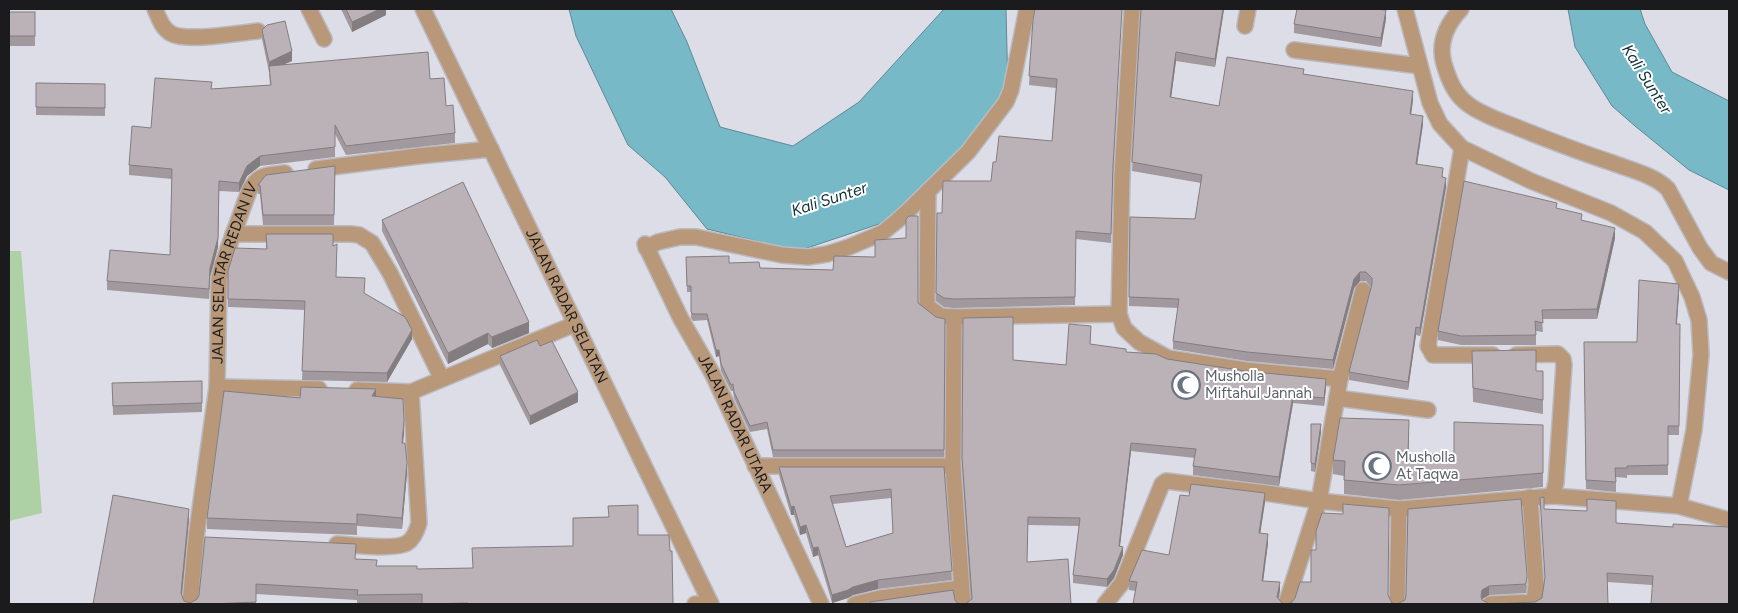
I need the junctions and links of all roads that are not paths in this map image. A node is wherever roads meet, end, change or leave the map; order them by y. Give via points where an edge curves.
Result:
1 (155, 9) edge
2 (309, 9) edge
3 (423, 9) edge
4 (1026, 9) edge
5 (1132, 9) edge
6 (1248, 9) edge
7 (1404, 9) edge
8 (1461, 9) edge
9 (1245, 26) dead end
10 (258, 31) dead end
11 (324, 39) dead end
12 (1294, 50) dead end
13 (1420, 66) junction
14 (1462, 148) junction
15 (491, 149) junction
16 (928, 191) junction
17 (233, 234) junction
18 (1729, 272) edge
19 (1363, 290) dead end
20 (1119, 314) junction
21 (954, 317) junction
22 (575, 324) junction
23 (442, 379) junction
24 (1340, 379) junction
25 (217, 387) junction
26 (411, 392) junction
27 (1337, 398) junction
28 (1428, 410) dead end
29 (755, 466) junction
30 (953, 466) junction
31 (1553, 496) junction
32 (1530, 497) junction
33 (1319, 502) junction
34 (1679, 506) junction
35 (1399, 509) junction
36 (1729, 520) edge
37 (196, 538) junction
38 (215, 539) edge
39 (321, 543) edge
40 (960, 588) junction
41 (190, 604) edge
42 (695, 604) edge
43 (711, 604) edge
44 (821, 604) edge
45 (855, 604) edge
46 (963, 604) edge
47 (1105, 604) edge
48 (1286, 604) edge
49 (1397, 604) edge
50 (1490, 604) edge

1 - 10 street via 162,25 171,33 184,37
2 - 11 street
3 - 15 street, JALAN RADAR SELATAN
4 - 16 street via 1006,102 968,152
5 - 20 street via 1122,175
6 - 9 street
7 - 13 street
8 - 18 street via 1448,25 1441,56 1450,84 1469,105 1493,118 1661,183 1668,189 1711,263
12 - 13 street
13 - 14 street via 1430,103 1440,124
14 - 31 street via 1428,346 1433,355 1558,354 1563,359
14 - 34 street via 1611,213 1645,232 1674,261 1699,320 1701,354 1694,430
15 - 17 street, JALAN SELATAR REDAN IV via 262,176 254,181
15 - 22 street, JALAN RADAR SELATAN
16 - 21 street via 927,306 941,316
16 - 29 street, JALAN RADAR UTARA via 882,233 827,254 808,257 782,255 688,237 670,238 646,246 712,373
17 - 23 street via 351,234 372,242
17 - 25 street, JALAN SELATAR REDAN IV via 219,279
19 - 24 street
20 - 21 street
20 - 24 street via 1124,328 1140,342 1168,358
21 - 30 street
22 - 23 street
22 - 43 street, JALAN RADAR SELATAN
23 - 26 street
24 - 27 street
25 - 26 street
25 - 37 street, JALAN SELATAR REDAN IV
26 - 39 street via 419,523 415,534 407,543 388,546
27 - 28 street
27 - 33 street
29 - 30 street
29 - 44 street, JALAN RADAR UTARA
30 - 40 street
31 - 32 street
31 - 34 street
32 - 35 street
32 - 50 street via 1536,585 1534,602
33 - 35 street
33 - 47 street via 1166,482 1162,484 1122,583
33 - 48 street
34 - 36 street
35 - 49 street
37 - 38 street
37 - 41 street, JALAN SELATAR REDAN IV
40 - 45 street
40 - 46 street
42 - 43 street

